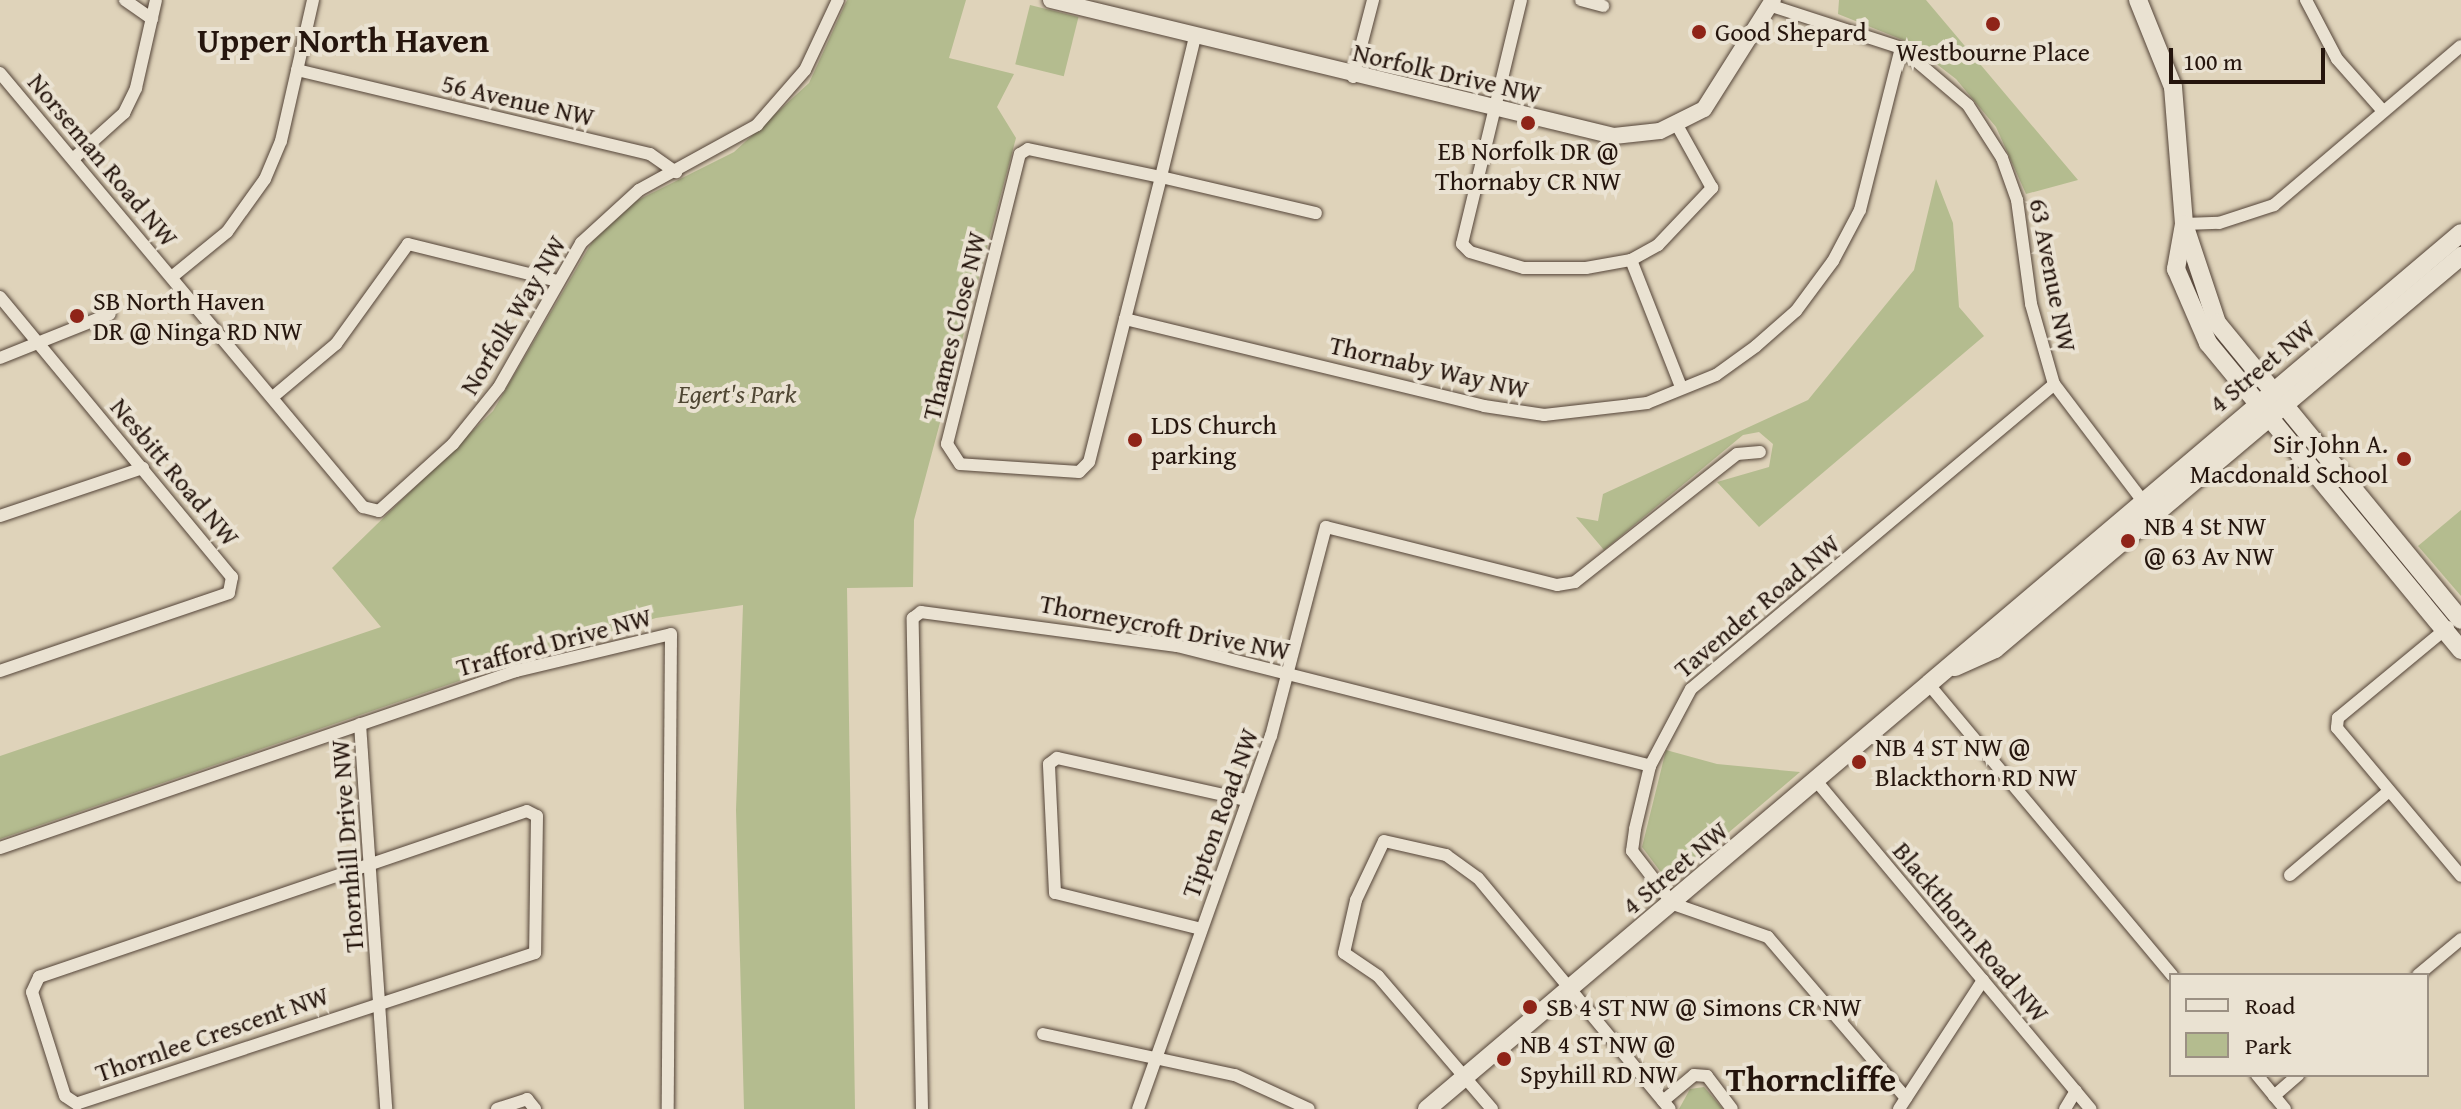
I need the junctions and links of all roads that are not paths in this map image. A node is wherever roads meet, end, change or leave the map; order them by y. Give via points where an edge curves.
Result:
1 (125, 0) edge
2 (156, 0) edge
3 (313, 0) edge
4 (838, 0) edge
5 (1051, 0) edge
6 (1373, 0) edge
7 (1521, 0) edge
8 (1581, 0) edge
9 (2138, 0) edge
10 (2306, 0) edge
11 (1772, 3) edge
12 (1090, 5) edge
13 (1603, 6) dead end
14 (152, 19) junction
15 (1195, 37) junction
16 (2461, 46) edge
17 (1901, 48) junction
18 (297, 70) junction
19 (0, 73) edge
20 (1353, 77) junction
21 (1495, 109) junction
22 (2383, 111) junction
23 (1677, 125) junction
24 (73, 159) junction
25 (676, 172) junction
26 (1161, 177) junction
27 (1316, 213) dead end
28 (2184, 224) junction
29 (2461, 233) edge
30 (2461, 256) edge
31 (1631, 260) junction
32 (173, 276) junction
33 (557, 281) junction
34 (0, 297) edge
35 (110, 314) dead end
36 (1125, 319) junction
37 (40, 344) junction
38 (0, 358) edge
39 (2226, 368) junction
40 (2054, 384) junction
41 (1681, 387) junction
42 (274, 396) junction
43 (2270, 405) junction
44 (2232, 424) junction
45 (1760, 452) dead end
46 (143, 468) junction
47 (2147, 506) junction
48 (0, 516) edge
49 (2455, 623) edge
50 (2461, 650) edge
51 (0, 671) edge
52 (1291, 674) junction
53 (1931, 687) junction
54 (360, 724) junction
55 (1650, 766) junction
56 (1818, 783) junction
57 (2389, 791) junction
58 (1246, 800) junction
59 (0, 848) edge
60 (372, 864) junction
61 (2290, 875) dead end
62 (2461, 876) edge
63 (1673, 904) junction
64 (1201, 929) junction
65 (2461, 939) edge
66 (2170, 973) edge
67 (2420, 973) edge
68 (1983, 980) junction
69 (1570, 991) junction
70 (379, 1000) junction
71 (1043, 1034) dead end
72 (1157, 1059) junction
73 (1465, 1077) junction
74 (2259, 1077) edge
75 (2296, 1077) edge
76 (2076, 1091) junction
77 (2274, 1096) junction
78 (1902, 1104) edge
79 (1667, 1105) edge
80 (386, 1109) edge
81 (497, 1109) edge
82 (535, 1109) edge
83 (668, 1109) edge
84 (922, 1109) edge
85 (1138, 1109) edge
86 (1309, 1109) edge
87 (1427, 1109) edge
88 (1492, 1109) edge
89 (1732, 1109) edge
90 (2065, 1109) edge
91 (2091, 1109) edge
92 (2285, 1109) edge

1 - 14 street
2 - 14 street
3 - 18 street
4 - 25 street, Norfolk Way NW via 822,40 783,99 757,125
5 - 12 street, Norfolk Drive NW
6 - 20 street
7 - 21 street
8 - 13 street
9 - 28 main road via 2173,87
10 - 22 street via 2337,59
11 - 17 street, 63 Avenue NW
11 - 23 street, Norfolk Drive NW via 1704,109
12 - 15 street, Norfolk Drive NW
14 - 24 street via 124,113
15 - 20 street, Norfolk Drive NW
15 - 26 street, Thames Close NW
16 - 22 street
17 - 40 street, 63 Avenue NW via 1968,105 2002,158
17 - 41 street, Thornaby Way NW via 1860,210 1833,261 1796,311 1756,346 1716,375
18 - 25 street, 56 Avenue NW via 650,154
18 - 32 street via 265,179 227,232
19 - 24 street, Norseman Road NW
20 - 21 street, Norfolk Drive NW
21 - 23 street, Norfolk Drive NW via 1614,136
21 - 31 street via 1462,244 1524,268
22 - 28 street via 2261,212
23 - 31 street via 1712,188 1658,245
24 - 32 street, Norseman Road NW
25 - 33 street, Norfolk Way NW via 605,216
26 - 27 street
26 - 36 street, Thames Close NW
26 - 36 street, Thames Close NW via 1028,149 1020,154 947,444 960,464 1079,472 1089,462
28 - 39 main road via 2174,247 2180,289
28 - 43 main road via 2212,315
29 - 43 main road, 4 Street NW
30 - 43 main road, 4 Street NW
31 - 41 street
32 - 42 street, Norfolk Way NW
33 - 42 street via 408,244 336,344
33 - 42 street, Norfolk Way NW via 516,361 476,417 379,511 363,507
34 - 37 street, Nesbitt Road NW
35 - 37 street
36 - 41 street, Thornaby Way NW via 1544,415 1647,403
37 - 38 street
37 - 46 street, Nesbitt Road NW
39 - 43 main road
39 - 44 main road via 2235,393
40 - 47 street, 63 Avenue NW
40 - 55 street, Tavender Road NW via 1691,689
43 - 44 main road, 4 Street NW
43 - 47 main road, 4 Street NW
43 - 49 main road
44 - 47 main road, 4 Street NW
45 - 52 street, Tipton Road NW via 1737,454 1588,574 1566,584 1326,527
46 - 48 street
46 - 51 street, Nesbitt Road NW via 232,577 229,593
47 - 53 main road, 4 Street NW via 1985,657 1955,667
49 - 50 main road
49 - 57 street via 2338,718 2337,728
52 - 55 street, Thorneycroft Drive NW
52 - 58 street, Tipton Road NW
52 - 84 street, Thorneycroft Drive NW via 1104,631 936,613 913,618
53 - 56 main road, 4 Street NW
53 - 66 street
54 - 59 street, Trafford Drive NW
54 - 60 street, Thornhill Drive NW
54 - 83 street, Trafford Drive NW via 516,671 671,634
55 - 63 street, Tavender Road NW via 1632,851
56 - 63 main road, 4 Street NW
56 - 68 street, Blackthorn Road NW
57 - 61 street
57 - 62 street
58 - 64 street, Tipton Road NW
58 - 64 street via 1057,758 1049,764 1055,893
60 - 70 street, Thornhill Drive NW
60 - 70 street, Thornlee Crescent NW via 527,811 537,816 535,953
60 - 70 street, Thornlee Crescent NW via 39,977 32,992 65,1096 77,1104
63 - 69 main road, 4 Street NW
63 - 78 street via 1768,937
64 - 72 street, Tipton Road NW
65 - 67 street
68 - 76 street, Blackthorn Road NW
68 - 78 street
69 - 73 main road, 4 Street NW
69 - 73 street via 1463,864 1395,840 1380,843 1344,953 1378,976
69 - 79 street
70 - 80 street, Thornhill Drive NW
71 - 72 street
72 - 85 street, Tipton Road NW
72 - 86 street via 1235,1075
73 - 87 main road, 4 Street NW
73 - 88 street
74 - 77 street
75 - 77 street
76 - 90 street
76 - 91 street, Blackthorn Road NW
77 - 92 street
79 - 89 street via 1694,1075 1707,1076
81 - 82 street via 527,1099

